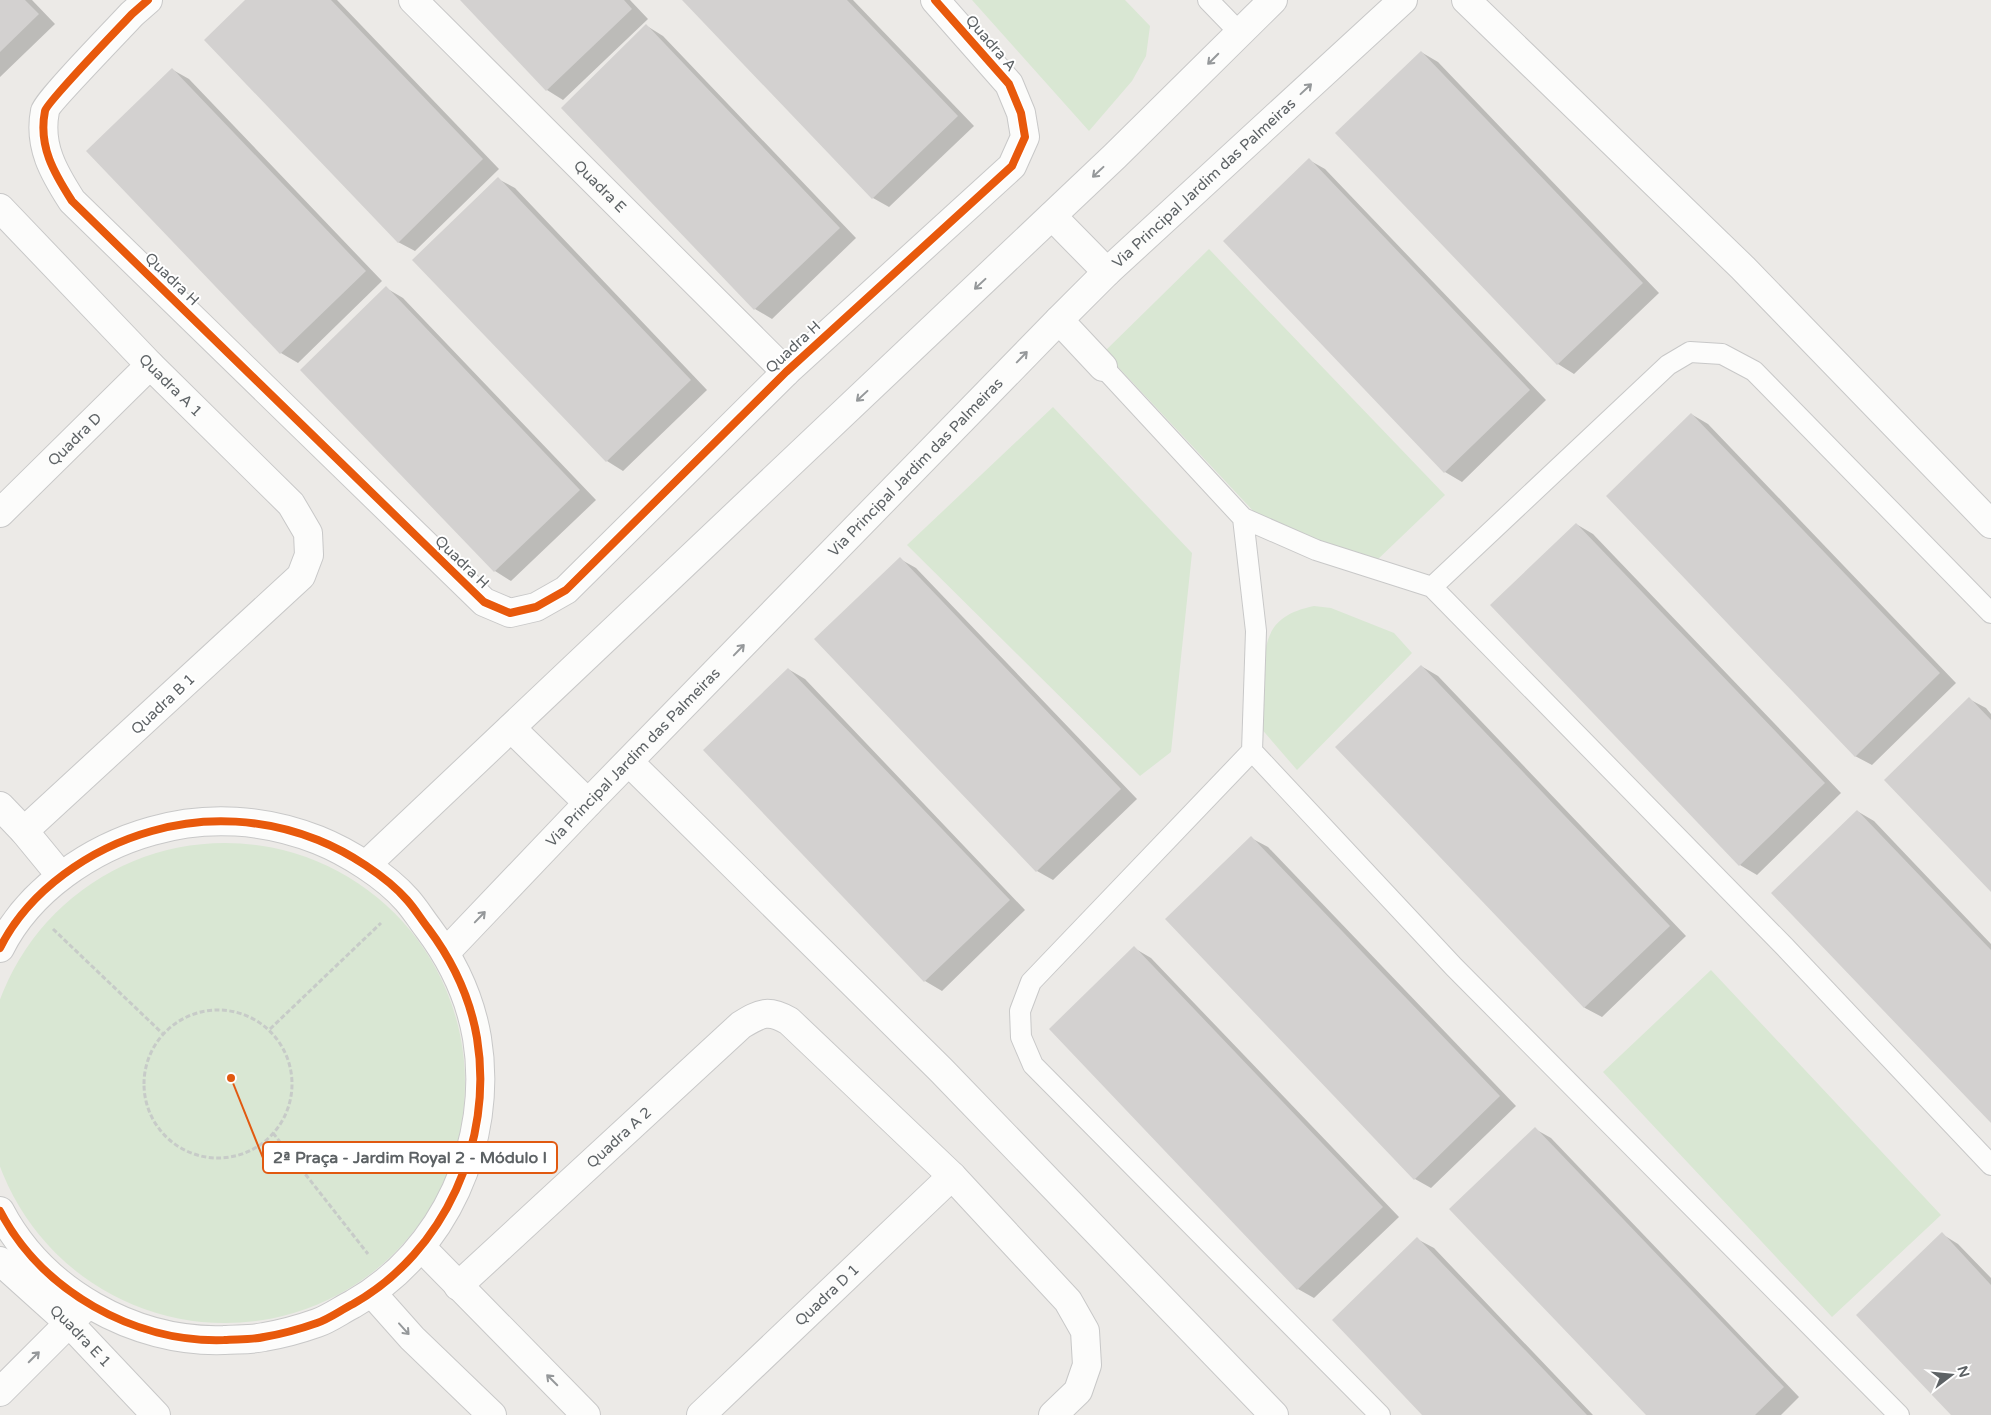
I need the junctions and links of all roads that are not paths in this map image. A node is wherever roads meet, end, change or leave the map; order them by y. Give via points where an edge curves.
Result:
1 (413, 0) edge
2 (935, 0) edge
3 (1208, 0) edge
4 (1273, 0) edge
5 (1403, 0) edge
6 (1466, 0) edge
7 (133, 5) edge
8 (1240, 33) junction
9 (1025, 137) joint
10 (0, 208) edge
11 (1052, 216) junction
12 (1107, 272) junction
13 (1059, 320) junction
14 (150, 365) junction
15 (1103, 367) joint
16 (786, 372) junction
17 (0, 513) edge
18 (1243, 518) junction
19 (1991, 524) edge
20 (301, 576) joint
21 (1432, 587) junction
22 (1991, 613) edge
23 (511, 728) junction
24 (1252, 751) junction
25 (630, 763) junction
26 (588, 804) junction
27 (0, 806) edge
28 (24, 831) junction
29 (366, 865) junction
30 (61, 876) junction
31 (2, 937) edge
32 (446, 952) junction
33 (1991, 1165) edge
34 (952, 1176) junction
35 (3, 1226) edge
36 (421, 1247) junction
37 (0, 1261) edge
38 (458, 1286) junction
39 (380, 1287) junction
40 (89, 1304) junction
41 (68, 1323) junction
42 (0, 1392) edge
43 (156, 1415) edge
44 (492, 1415) edge
45 (586, 1415) edge
46 (701, 1415) edge
47 (1053, 1415) edge
48 (1274, 1415) edge
49 (1380, 1415) edge
50 (1900, 1415) edge

1 - 16 street, Quadra E
2 - 9 street, Quadra A via 1008,84 1021,113
3 - 8 lane
4 - 8 street
12 -> 5 street, Via Principal Jardim das Palmeiras
6 - 19 street via 1743,268
7 - 16 street, Quadra H via 45,109 43,138 52,170 72,201 484,602 510,613 536,607 566,590
8 -> 11 street
9 - 16 street, Quadra H via 1012,166
10 - 14 street, Quadra A 1
11 - 12 street
11 -> 23 street
12 - 13 street, Via Principal Jardim das Palmeiras
13 - 15 street
25 -> 13 street, Via Principal Jardim das Palmeiras
14 - 17 street, Quadra D
14 - 20 street, Quadra A 1 via 291,504 308,533 309,555
15 - 18 lane
18 - 21 lane via 1316,550
18 - 24 lane via 1256,631
20 - 28 street, Quadra B 1
21 - 22 lane via 1668,365 1690,352 1722,354 1754,371
21 - 33 lane via 1784,946
23 - 26 street
23 - 29 street
24 - 49 lane via 1030,982 1020,1011 1021,1037 1033,1065
24 - 50 lane via 1454,967
25 - 26 street, Via Principal Jardim das Palmeiras
25 - 48 street via 941,1070
32 -> 26 street, Via Principal Jardim das Palmeiras
27 - 28 street
28 - 30 street
29 - 30 street via 330,845 292,830 252,822 211,821 171,825 132,836
29 - 32 street via 406,899
30 - 31 street
32 - 36 street via 465,993 477,1037 480,1091 476,1126 465,1170 446,1211
34 - 38 street, Quadra A 2 via 789,1021 776,1014 760,1014 741,1025
34 - 46 street, Quadra D 1
34 - 47 street via 1068,1301 1084,1331 1087,1365 1078,1390
35 - 40 street via 59,1283
36 - 38 street
36 - 39 street
37 - 41 street, Quadra E 1
45 -> 38 street
39 - 40 street via 320,1322 262,1338 202,1340 143,1329
39 -> 44 street via 412,1338
40 - 41 street
42 -> 41 street
41 - 43 street, Quadra E 1

